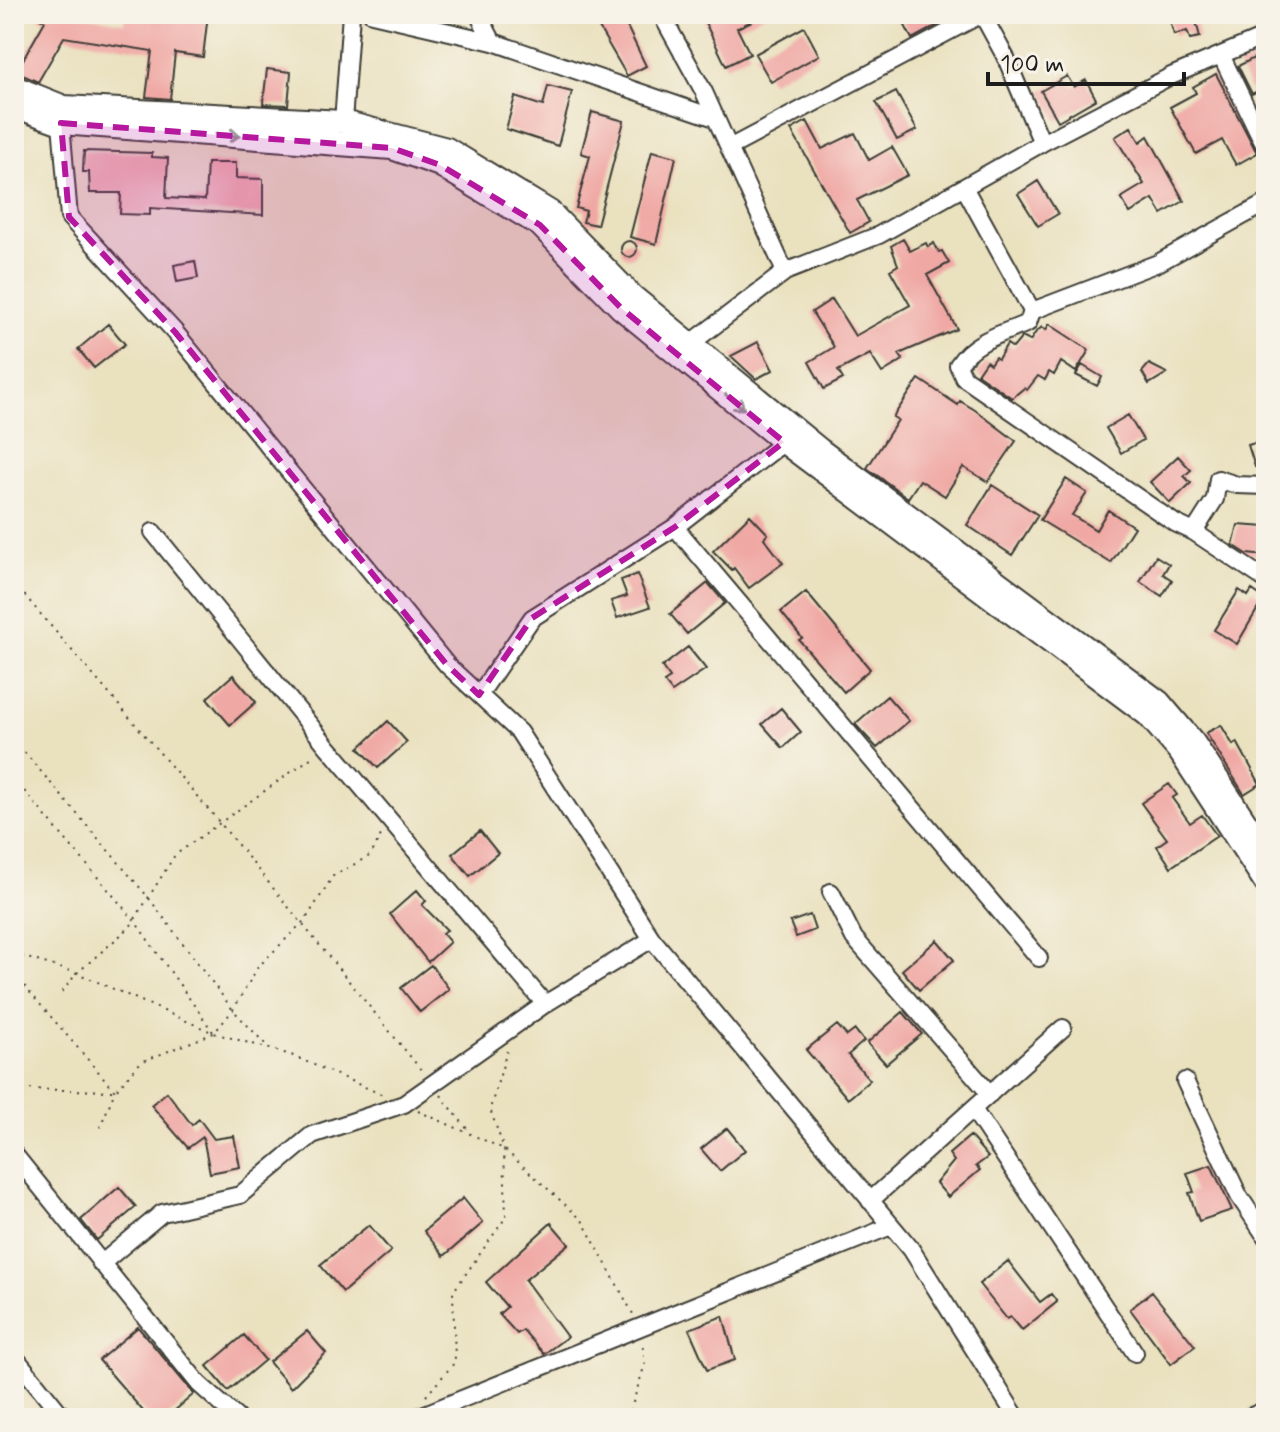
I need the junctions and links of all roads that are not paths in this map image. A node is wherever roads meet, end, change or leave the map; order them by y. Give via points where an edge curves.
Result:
1 (351, 14) edge
2 (372, 14) edge
3 (478, 14) edge
4 (661, 14) edge
5 (1266, 36) edge
6 (493, 42) junction
7 (1221, 55) junction
8 (14, 87) edge
9 (14, 106) edge
10 (715, 118) junction
11 (343, 122) junction
12 (61, 123) junction
13 (1042, 143) junction
14 (729, 148) junction
15 (1266, 148) edge
16 (964, 187) junction
17 (1266, 203) edge
18 (785, 272) junction
19 (1032, 311) junction
20 (690, 344) junction
21 (784, 442) junction
22 (1266, 486) edge
23 (675, 527) junction
24 (153, 532) dead end
25 (1194, 532) junction
26 (1266, 580) edge
27 (479, 695) junction
28 (1266, 853) edge
29 (1266, 883) edge
30 (831, 892) dead end
31 (652, 939) junction
32 (1039, 958) dead end
33 (545, 1004) junction
34 (1063, 1028) dead end
35 (1185, 1081) dead end
36 (990, 1094) junction
37 (973, 1109) junction
38 (14, 1154) edge
39 (870, 1201) junction
40 (891, 1226) junction
41 (1266, 1237) edge
42 (101, 1264) junction
43 (1135, 1353) dead end
44 (14, 1356) edge
45 (1266, 1410) edge
46 (64, 1418) edge
47 (237, 1418) edge
48 (415, 1418) edge
49 (1017, 1418) edge
50 (1247, 1418) edge

1 - 11 street
2 - 6 street
3 - 6 street
4 - 10 street
5 - 7 street
6 - 10 street
7 - 13 street
7 - 15 street
8 - 11 street via 64,107
9 - 12 street
10 - 14 street
11 - 20 street via 447,149 550,212 632,296
12 -> 21 street via 392,148 440,165 540,225 621,308
12 - 27 street via 69,217 175,332 447,665
13 - 14 street via 982,14
13 - 16 street
14 - 18 street
16 - 18 street via 879,235
16 - 19 street
17 - 19 street via 1158,263
18 - 20 street
19 - 25 street via 1028,323 984,341 964,356 958,365 964,378
20 - 28 street via 820,450 1159,702 1193,742
21 - 23 street
21 - 29 street via 1148,715 1180,752
22 - 25 street via 1218,479 1215,499
23 - 27 street via 532,618
23 - 32 street
24 - 33 street
25 - 26 street
27 - 31 street via 519,732
30 - 36 street via 854,938
31 - 33 street
31 - 39 street
33 - 42 street via 404,1104 312,1135 240,1195 162,1213
34 - 36 street
35 - 41 street via 1239,1196
36 - 37 street
37 - 39 street
37 - 43 street
38 - 42 street
39 - 40 street
40 - 48 street
40 - 49 street via 936,1287
42 - 47 street via 199,1384
44 - 46 street
45 - 50 street

